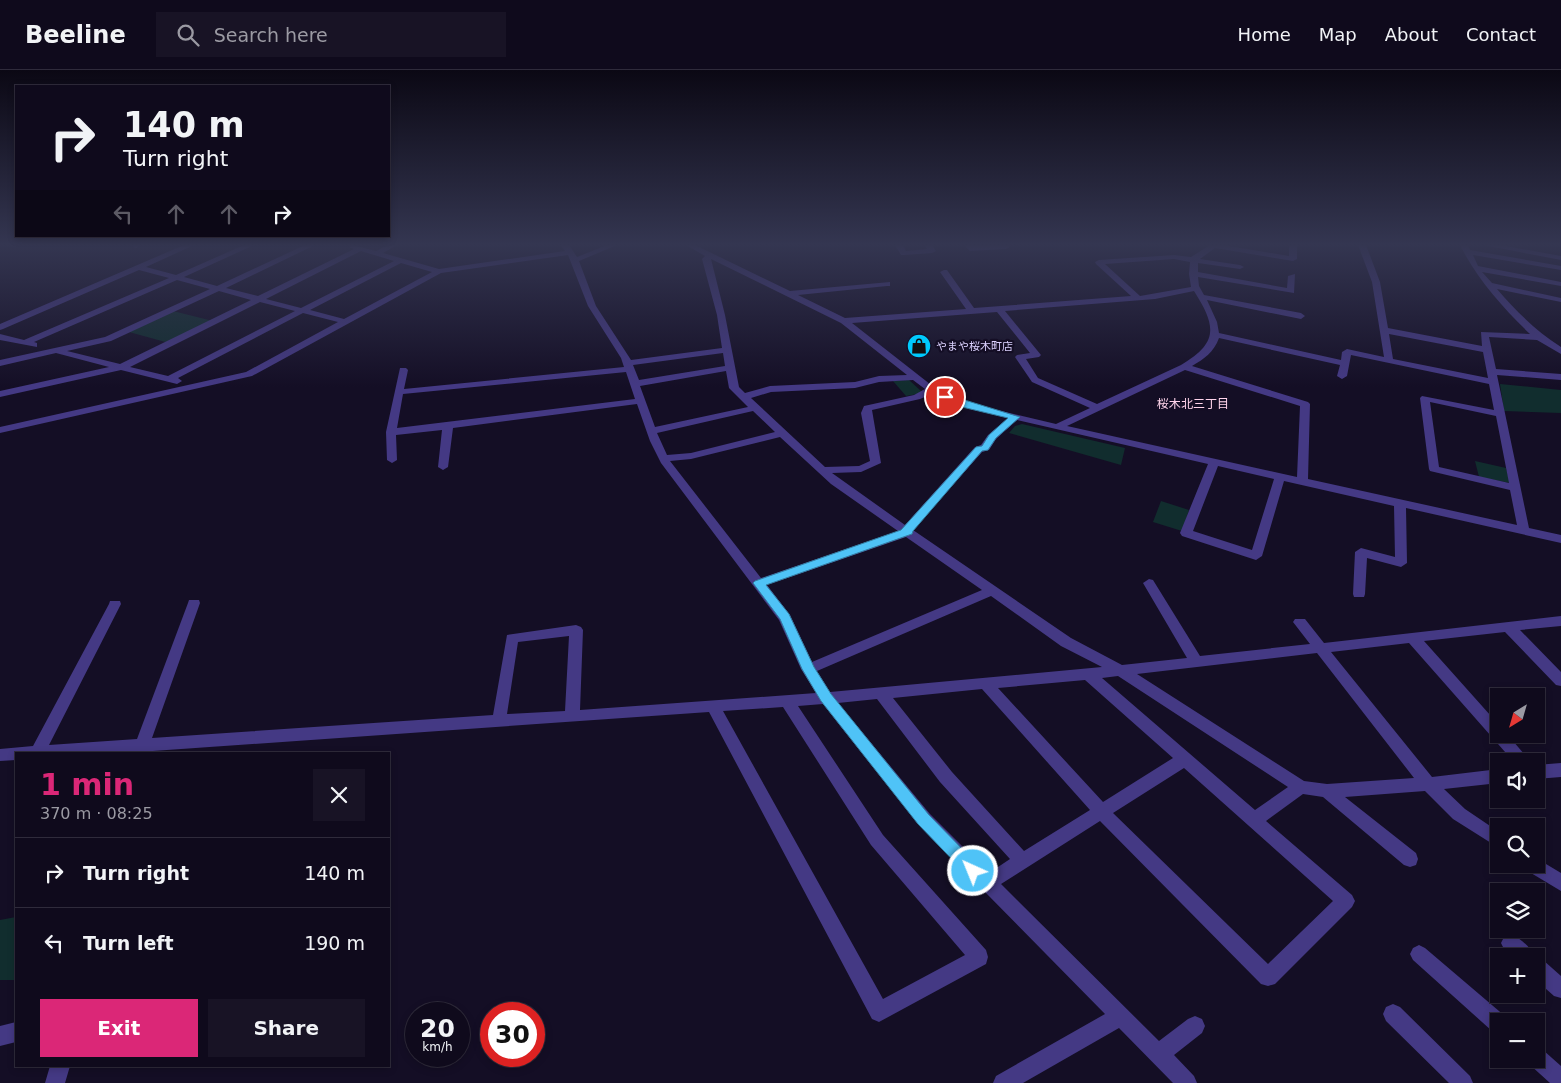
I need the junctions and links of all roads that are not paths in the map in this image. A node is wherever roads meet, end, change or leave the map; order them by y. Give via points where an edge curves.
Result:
1 (83, 292) edge
2 (143, 292) edge
3 (206, 292) edge
4 (231, 292) edge
5 (272, 292) edge
6 (338, 292) edge
7 (397, 292) edge
8 (586, 292) edge
9 (715, 292) edge
10 (784, 292) edge
11 (804, 292) edge
12 (959, 292) edge
13 (1132, 292) edge
14 (1177, 292) edge
15 (1199, 292) edge
16 (1378, 292) edge
17 (1496, 292) edge
18 (1524, 292) edge
19 (787, 294) junction
20 (1202, 297) junction
21 (1138, 298) junction
22 (259, 300) junction
23 (1561, 300) edge
24 (999, 309) junction
25 (302, 311) junction
26 (972, 311) junction
27 (1301, 316) dead end
28 (342, 321) junction
29 (844, 321) junction
30 (0, 327) edge
31 (1384, 330) junction
32 (1216, 335) junction
33 (0, 337) edge
34 (1539, 337) junction
35 (25, 343) junction
36 (727, 350) junction
37 (1488, 350) junction
38 (57, 351) junction
39 (1561, 351) edge
40 (1389, 361) junction
41 (1344, 362) junction
42 (0, 363) edge
43 (628, 366) junction
44 (122, 367) junction
45 (729, 368) junction
46 (1184, 368) junction
47 (403, 370) dead end
48 (1342, 376) dead end
49 (917, 377) junction
50 (1493, 377) junction
51 (1561, 377) edge
52 (169, 379) junction
53 (634, 384) junction
54 (196, 386) junction
55 (932, 390) junction
56 (398, 392) junction
57 (0, 394) edge
58 (744, 397) junction
59 (640, 401) junction
60 (755, 408) junction
61 (1098, 408) junction
62 (1501, 414) junction
63 (1015, 417) junction
64 (448, 426) junction
65 (1057, 427) junction
66 (0, 430) edge
67 (652, 431) junction
68 (391, 432) junction
69 (783, 433) junction
70 (664, 458) junction
71 (392, 460) dead end
72 (1214, 462) junction
73 (443, 467) dead end
74 (823, 470) junction
75 (1280, 477) junction
76 (1302, 482) junction
77 (1515, 488) junction
78 (1400, 503) junction
79 (907, 531) junction
80 (1524, 531) junction
81 (1561, 539) edge
82 (759, 583) junction
83 (1149, 583) dead end
84 (992, 591) junction
85 (1359, 594) dead end
86 (194, 603) dead end
87 (115, 604) dead end
88 (1561, 621) edge
89 (1300, 622) dead end
90 (1508, 627) junction
91 (1412, 637) junction
92 (1319, 647) junction
93 (1196, 661) junction
94 (808, 669) junction
95 (1120, 670) junction
96 (1088, 674) junction
97 (1561, 680) edge
98 (984, 682) junction
99 (880, 692) junction
100 (826, 698) junction
101 (787, 701) junction
102 (713, 706) junction
103 (572, 715) junction
104 (499, 721) junction
105 (142, 745) junction
106 (38, 752) joint
107 (1515, 753) edge
108 (15, 754) edge
109 (0, 755) edge
110 (1185, 759) junction
111 (1561, 770) edge
112 (1545, 771) edge
113 (1490, 777) edge
114 (1428, 784) junction
115 (1301, 787) junction
116 (1327, 791) junction
117 (1100, 810) junction
118 (1254, 820) junction
119 (1490, 835) edge
120 (1410, 859) dead end
121 (1022, 860) junction
122 (1545, 873) edge
123 (1561, 883) edge
124 (986, 884) junction
125 (1510, 943) dead end
126 (1515, 948) edge
127 (1419, 954) dead end
128 (1545, 975) edge
129 (1561, 988) edge
130 (1393, 1014) dead end
131 (1490, 1016) edge
132 (1119, 1017) junction
133 (1195, 1026) dead end
134 (15, 1032) edge
135 (0, 1036) edge
136 (1158, 1055) junction
137 (1545, 1065) edge
138 (60, 1067) edge
139 (1561, 1079) edge
140 (55, 1083) edge
141 (1003, 1083) edge
142 (1187, 1083) edge
143 (1463, 1083) edge

1 - 30 street
2 - 35 street
3 - 38 street via 108,339
4 - 22 street
5 - 22 street
6 - 25 street
7 - 28 street
8 - 43 street
9 - 36 street
10 - 19 street
11 - 19 street
12 - 26 street
13 - 21 street
14 - 21 street
15 - 20 street
16 - 31 street
17 - 34 street
18 - 23 street
19 - 29 street
20 - 27 street
20 - 32 street via 1214,322
21 - 24 street
22 - 25 street
22 - 44 street
24 - 26 street
24 - 61 street via 1036,355 1020,357 1035,380
25 - 28 street
25 - 52 street
26 - 29 street
28 - 54 street via 248,374
29 - 49 street
31 - 37 street
31 - 40 street
32 - 41 street
32 - 46 street via 1203,356
33 - 35 street
34 - 37 street via 1484,334
34 - 39 street
35 - 38 street
36 - 43 street
36 - 45 street
37 - 50 street
38 - 42 street
38 - 44 street
40 - 41 street via 1347,352
40 - 50 street
41 - 48 street
43 - 53 street
43 - 56 street
44 - 52 street
44 - 57 street
45 - 53 street
45 - 58 street via 734,388
46 - 61 street
46 - 76 street via 1305,404
47 - 56 street
49 - 55 street
49 - 58 street via 879,379 855,385 770,388
50 - 51 street
50 - 62 street
52 - 54 street
53 - 59 street
54 - 66 street
55 - 63 street via 965,405
55 - 74 street via 917,397 867,408 876,463 861,469
56 - 68 street
58 - 60 street
59 - 64 street
59 - 67 street
60 - 67 street
60 - 69 street
61 - 65 street
62 - 77 street
62 - 77 street via 1425,398 1434,470
63 - 65 street
63 - 79 street via 992,437 985,448 979,449
64 - 68 street
64 - 73 street
65 - 72 street
67 - 70 street
68 - 71 street
69 - 70 street via 691,456
69 - 74 street
70 - 82 street
72 - 75 street
72 - 75 street via 1186,533 1256,556
74 - 79 street via 835,482
75 - 76 street
76 - 78 street
77 - 80 street
78 - 80 street
78 - 85 street via 1401,562 1361,552
79 - 82 street
79 - 84 street
80 - 81 street
82 - 94 street via 785,618
83 - 93 street
84 - 94 street
84 - 95 street via 1066,642
86 - 105 street
87 - 106 street
88 - 90 street
89 - 92 street
90 - 91 street
90 - 97 street
91 - 92 street
91 - 107 street
92 - 93 street
92 - 114 street
93 - 95 street
94 - 100 street
95 - 96 street
95 - 115 street
96 - 98 street
96 - 110 street
98 - 99 street
98 - 117 street
99 - 100 street
99 - 121 street via 946,777
100 - 101 street
100 - 124 street via 924,819
101 - 102 street
101 - 102 street via 877,840 979,957 879,1012
102 - 103 street
103 - 104 street
103 - 104 street via 576,630 512,638
104 - 105 street
105 - 106 street
108 - 109 street
110 - 117 street
110 - 118 street
111 - 112 street
113 - 114 street
114 - 116 street
114 - 119 street via 1458,814
115 - 116 street
115 - 118 street
116 - 120 street
117 - 118 street via 1268,977 1346,901
117 - 121 street
121 - 124 street
122 - 123 street
124 - 132 street
125 - 126 street
127 - 131 street
128 - 129 street
130 - 143 street
132 - 136 street
132 - 141 street
133 - 136 street
134 - 135 street
136 - 142 street
137 - 139 street
138 - 140 street

